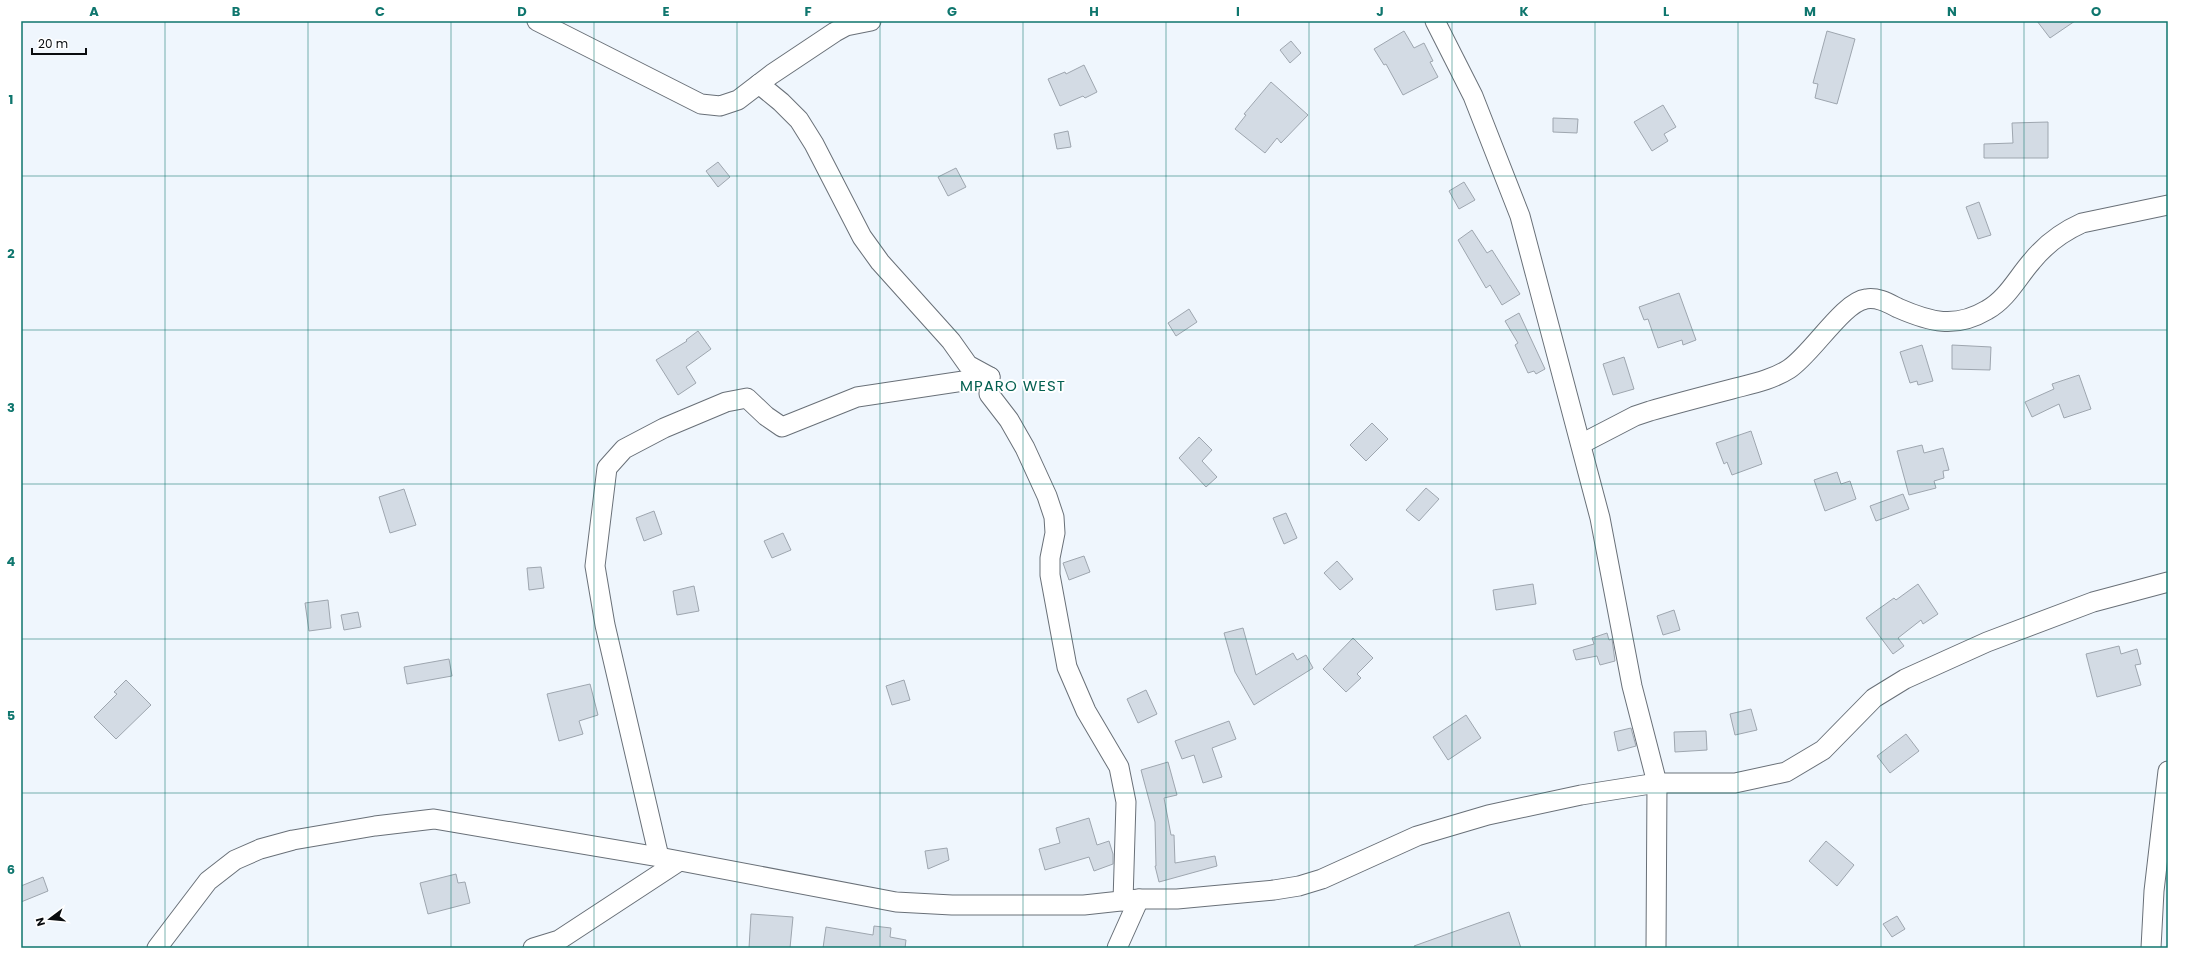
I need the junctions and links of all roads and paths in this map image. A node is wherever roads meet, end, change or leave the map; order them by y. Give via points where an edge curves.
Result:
1 (537, 21) edge
2 (871, 21) edge
3 (1435, 21) edge
4 (760, 84) junction
5 (2168, 205) edge
6 (990, 376) junction
7 (1581, 444) junction
8 (2168, 582) edge
9 (2168, 770) edge
10 (1657, 783) junction
11 (659, 857) junction
12 (678, 862) junction
13 (1131, 900) junction
14 (157, 948) edge
15 (533, 948) edge
16 (1117, 948) edge
17 (1656, 948) edge
18 (2151, 948) edge

1 - 4 street via 701,104 720,106 738,100
2 - 4 street via 846,26 835,32
3 - 7 street via 1474,96 1520,216
4 - 6 street via 798,120 814,144 862,237 880,262 951,341 968,365
5 - 7 street via 2082,223 2070,228 2042,250 1997,303 1973,316 1947,322 1934,321 1877,299 1856,302 1806,354 1770,379 1650,411
6 - 11 street via 858,397 782,427 747,398 726,402 664,428 624,449 608,468 595,566 607,632
6 - 13 street via 989,394 1025,448 1054,517 1055,533 1050,574 1067,667 1086,711 1119,768 1126,802
7 - 10 street via 1600,518 1632,686
8 - 10 street via 2093,602 1987,642 1905,679 1874,698 1823,750 1786,772 1736,783
9 - 18 street via 2154,891
10 - 13 street via 1581,794 1488,815 1417,836 1328,876 1299,886 1184,898
10 - 17 street
11 - 12 street
11 - 14 street via 434,820 375,826 293,840 260,849 221,868 208,881
12 - 13 street via 896,902 952,905 1084,905
12 - 15 street via 560,940
13 - 16 street

